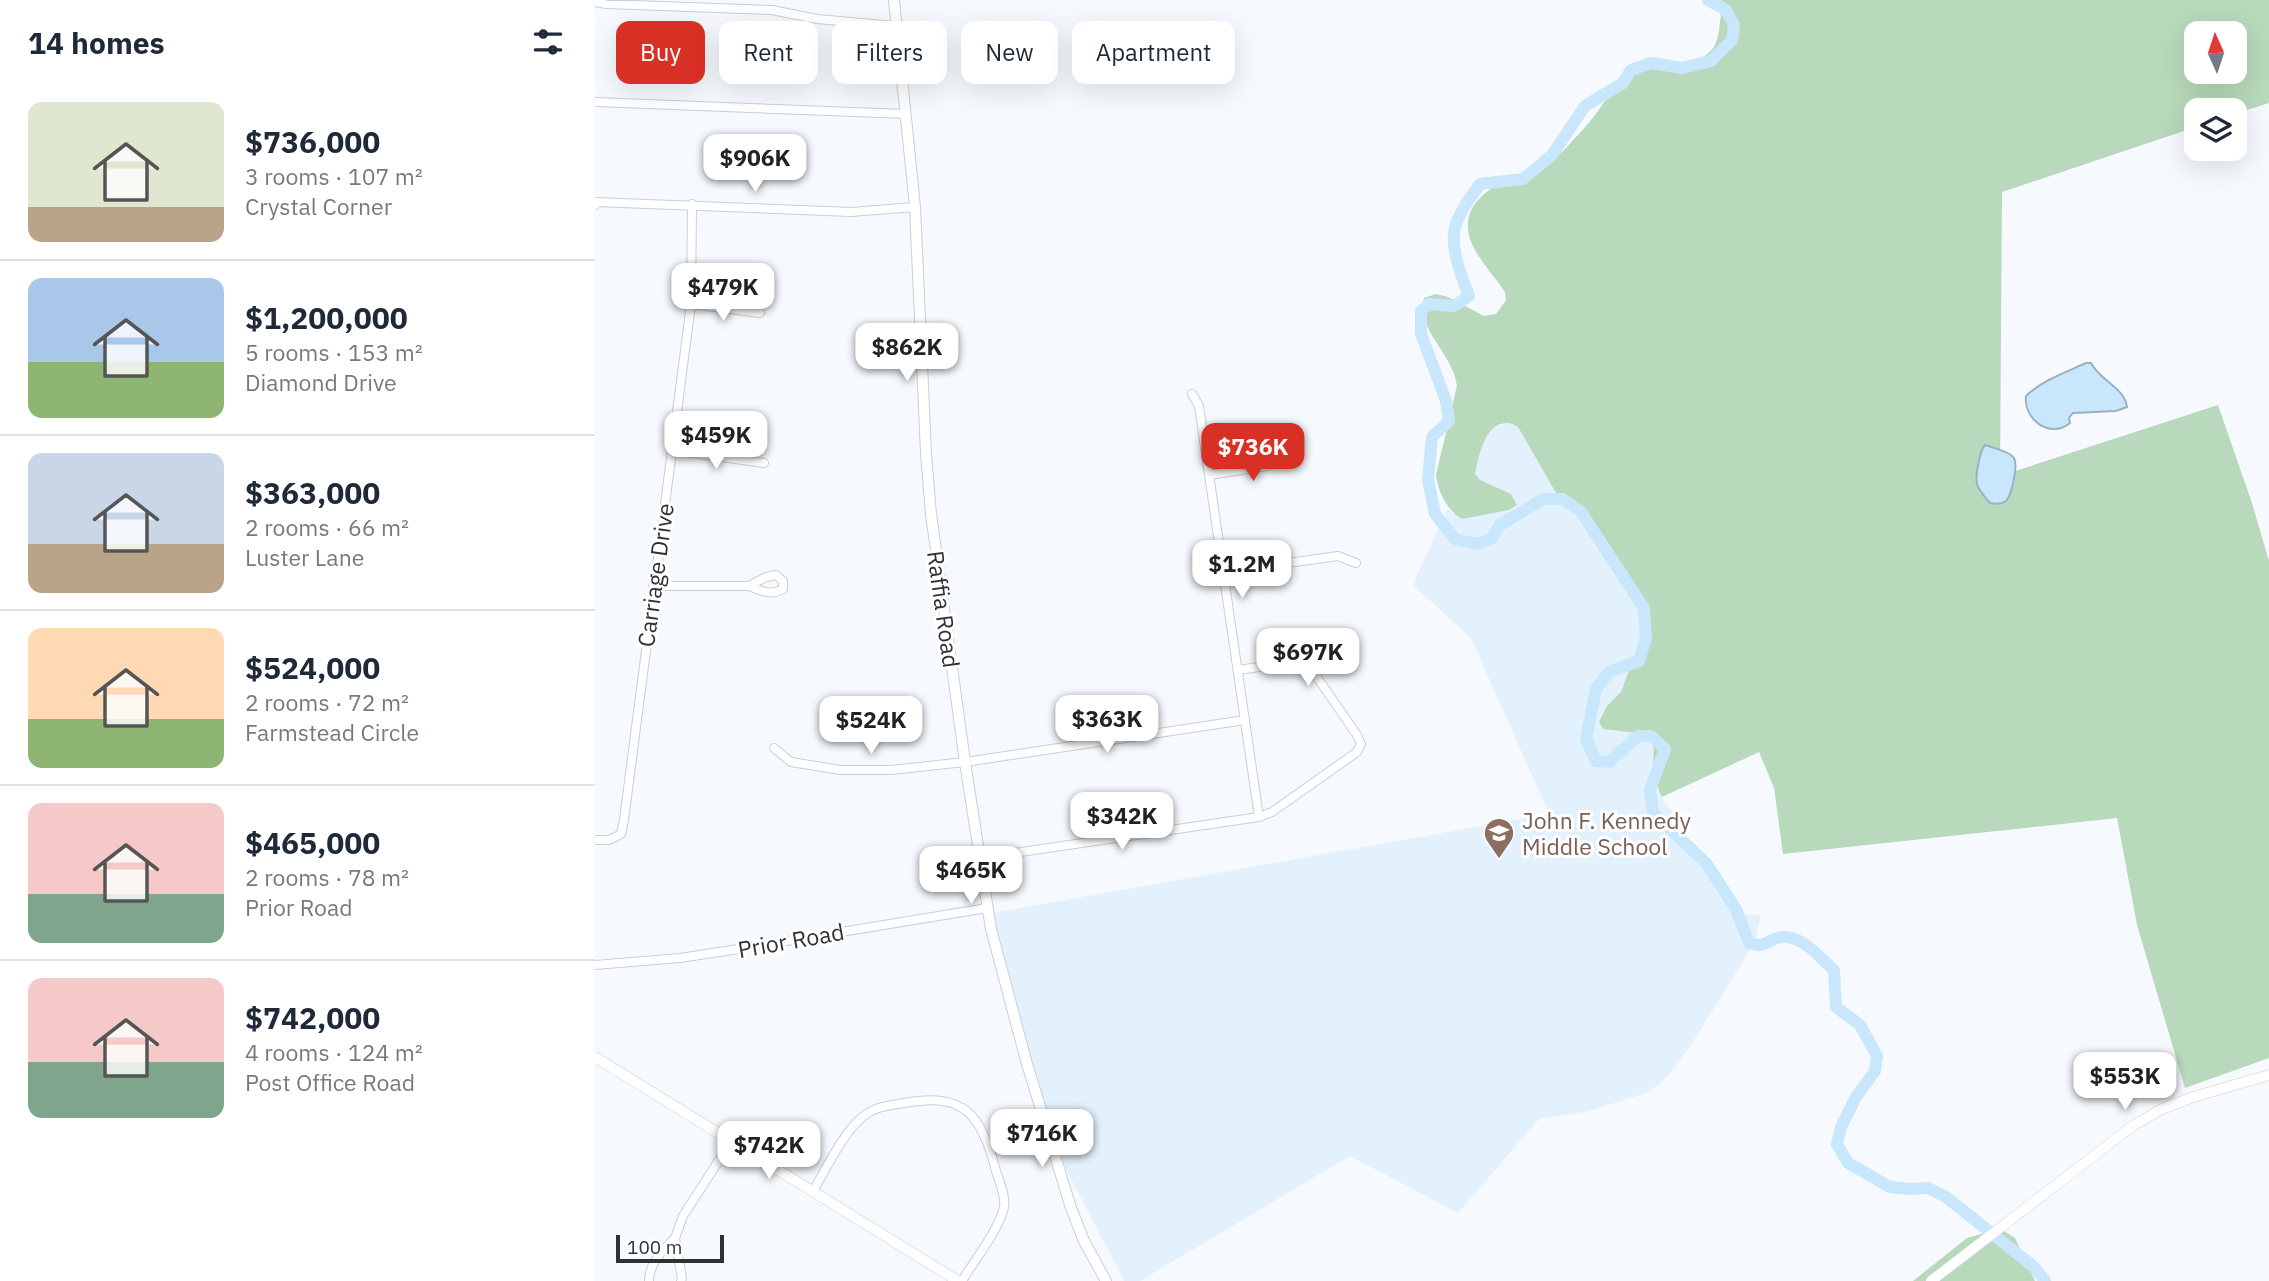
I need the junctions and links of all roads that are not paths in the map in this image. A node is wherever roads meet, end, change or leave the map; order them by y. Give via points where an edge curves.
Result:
1 (771, 0) edge
2 (894, 0) edge
3 (595, 2) edge
4 (772, 10) junction
5 (840, 21) edge
6 (896, 21) edge
7 (904, 84) edge
8 (595, 102) edge
9 (907, 114) junction
10 (595, 203) edge
11 (692, 204) junction
12 (915, 207) junction
13 (691, 304) junction
14 (760, 313) dead end
15 (1192, 394) dead end
16 (672, 450) junction
17 (1285, 456) dead end
18 (764, 463) dead end
19 (1209, 475) junction
20 (1356, 563) dead end
21 (1223, 572) junction
22 (653, 586) junction
23 (749, 586) dead end
24 (1238, 670) junction
25 (1245, 720) junction
26 (774, 748) dead end
27 (965, 762) junction
28 (1259, 817) junction
29 (595, 841) edge
30 (980, 858) junction
31 (987, 908) junction
32 (595, 965) edge
33 (595, 1057) edge
34 (2269, 1074) edge
35 (732, 1140) junction
36 (813, 1191) junction
37 (675, 1238) junction
38 (649, 1281) edge
39 (681, 1281) edge
40 (960, 1281) edge
41 (1106, 1281) edge
42 (1931, 1281) edge

1 - 4 street
2 - 6 main road, Raffia Road
3 - 4 street
4 - 5 street
7 - 9 main road, Raffia Road
8 - 9 street
9 - 12 main road, Raffia Road
10 - 11 street
11 - 12 street via 851,212
11 - 13 street, Carriage Drive
12 - 27 main road, Raffia Road via 931,514
13 - 14 street
13 - 16 street, Carriage Drive
15 - 19 street via 1199,406
16 - 18 street
16 - 22 street, Carriage Drive
17 - 19 street via 1267,466
19 - 21 street
20 - 21 street via 1338,556
21 - 24 street
22 - 23 street
22 - 29 street, Carriage Drive via 621,834
24 - 25 street
24 - 28 street via 1301,661 1310,667 1361,744 1357,752
25 - 27 street
25 - 28 street
26 - 27 street via 791,762 841,770
27 - 30 main road, Raffia Road
28 - 30 street
30 - 31 main road, Raffia Road
31 - 32 street, Prior Road via 732,950
31 - 41 main road, Raffia Road via 1010,1004 1071,1208
33 - 35 street
34 - 42 street via 2148,1116
35 - 36 street
35 - 37 street via 683,1216
36 - 40 street
36 - 40 street via 857,1122 870,1111 926,1100 957,1105 982,1128 1005,1203 1001,1218
37 - 38 street via 660,1253
37 - 39 street

